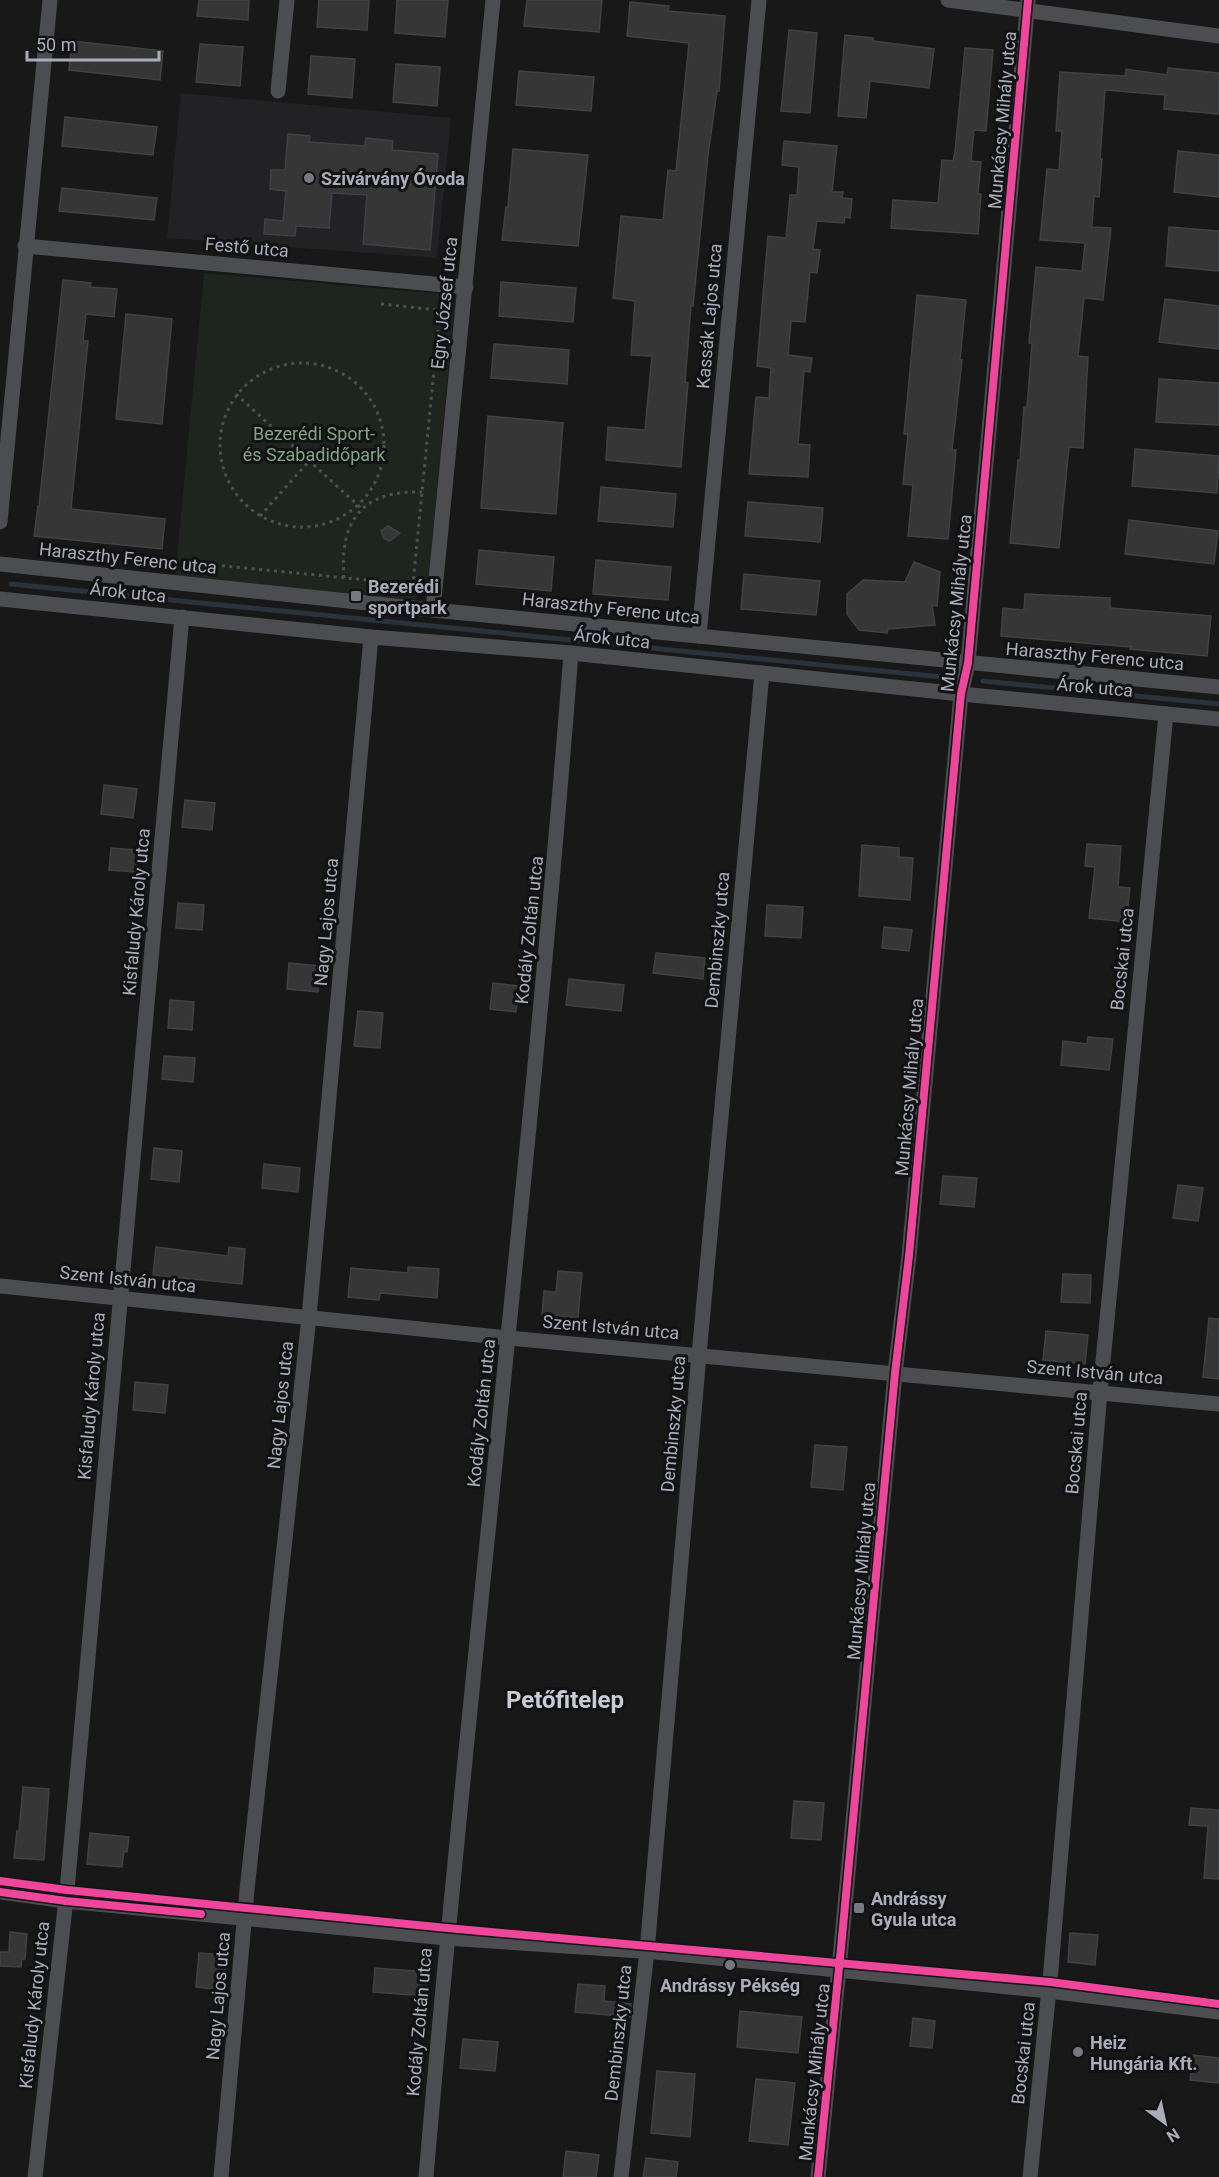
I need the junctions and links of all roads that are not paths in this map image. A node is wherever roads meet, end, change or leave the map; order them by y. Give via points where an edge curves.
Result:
1 (50, 0) edge
2 (287, 0) edge
3 (493, 0) edge
4 (759, 0) edge
5 (948, 0) edge
6 (1027, 5) edge
7 (1219, 36) edge
8 (278, 91) dead end
9 (25, 246) junction
10 (466, 287) junction
11 (0, 522) edge
12 (0, 564) edge
13 (0, 599) edge
14 (434, 610) junction
15 (182, 617) junction
16 (699, 636) junction
17 (371, 637) junction
18 (571, 653) junction
19 (968, 663) junction
20 (762, 673) junction
21 (1219, 687) edge
22 (961, 694) junction
23 (1166, 714) junction
24 (1219, 719) edge
25 (0, 1286) edge
26 (119, 1298) junction
27 (309, 1317) junction
28 (508, 1338) junction
29 (699, 1355) junction
30 (895, 1373) junction
31 (1100, 1392) junction
32 (1219, 1404) edge
33 (0, 1892) edge
34 (66, 1901) junction
35 (244, 1918) junction
36 (446, 1938) junction
37 (647, 1951) junction
38 (839, 1970) junction
39 (1049, 1991) junction
40 (1219, 2012) edge
41 (35, 2177) edge
42 (221, 2177) edge
43 (426, 2177) edge
44 (621, 2177) edge
45 (818, 2177) edge
46 (1030, 2177) edge

1 - 9 street
2 - 8 street
3 - 10 street, Egry József utca
4 - 16 street, Kassák Lajos utca
5 - 6 street
6 - 7 street
6 - 19 street, Munkácsy Mihály utca
9 - 10 street, Festő utca
9 - 11 street
10 - 14 street, Egry József utca
12 - 14 street, Haraszthy Ferenc utca
13 - 15 street, Árok utca
14 - 16 street, Haraszthy Ferenc utca
15 - 17 street, Árok utca
15 - 26 street, Kisfaludy Károly utca
16 - 19 street, Haraszthy Ferenc utca
17 - 18 street, Árok utca
17 - 27 street, Nagy Lajos utca
18 - 20 street, Árok utca
18 - 28 street, Kodály Zoltán utca via 556,849
19 - 21 street, Haraszthy Ferenc utca
19 - 22 street, Munkácsy Mihály utca
20 - 22 street, Árok utca
20 - 29 street, Dembinszky utca
22 - 23 street, Árok utca
22 - 30 street, Munkácsy Mihály utca
23 - 24 street, Árok utca
23 - 31 street, Bocskai utca
25 - 26 street, Szent István utca
26 - 27 street, Szent István utca
26 - 34 street, Kisfaludy Károly utca
27 - 28 street, Szent István utca
27 - 35 street, Nagy Lajos utca
28 - 29 street, Szent István utca
28 - 36 street, Kodály Zoltán utca
29 - 30 street, Szent István utca
29 - 37 street, Dembinszky utca
30 - 31 street, Szent István utca
30 - 38 street, Munkácsy Mihály utca
31 - 32 street, Szent István utca
31 - 39 street, Bocskai utca
33 - 34 street
34 - 35 street
34 - 41 street, Kisfaludy Károly utca
35 - 36 street
35 - 42 street, Nagy Lajos utca
36 - 37 street
36 - 43 street, Kodály Zoltán utca
37 - 38 street
37 - 44 street, Dembinszky utca
38 - 39 street
38 - 45 street, Munkácsy Mihály utca
39 - 40 street
39 - 46 street, Bocskai utca

